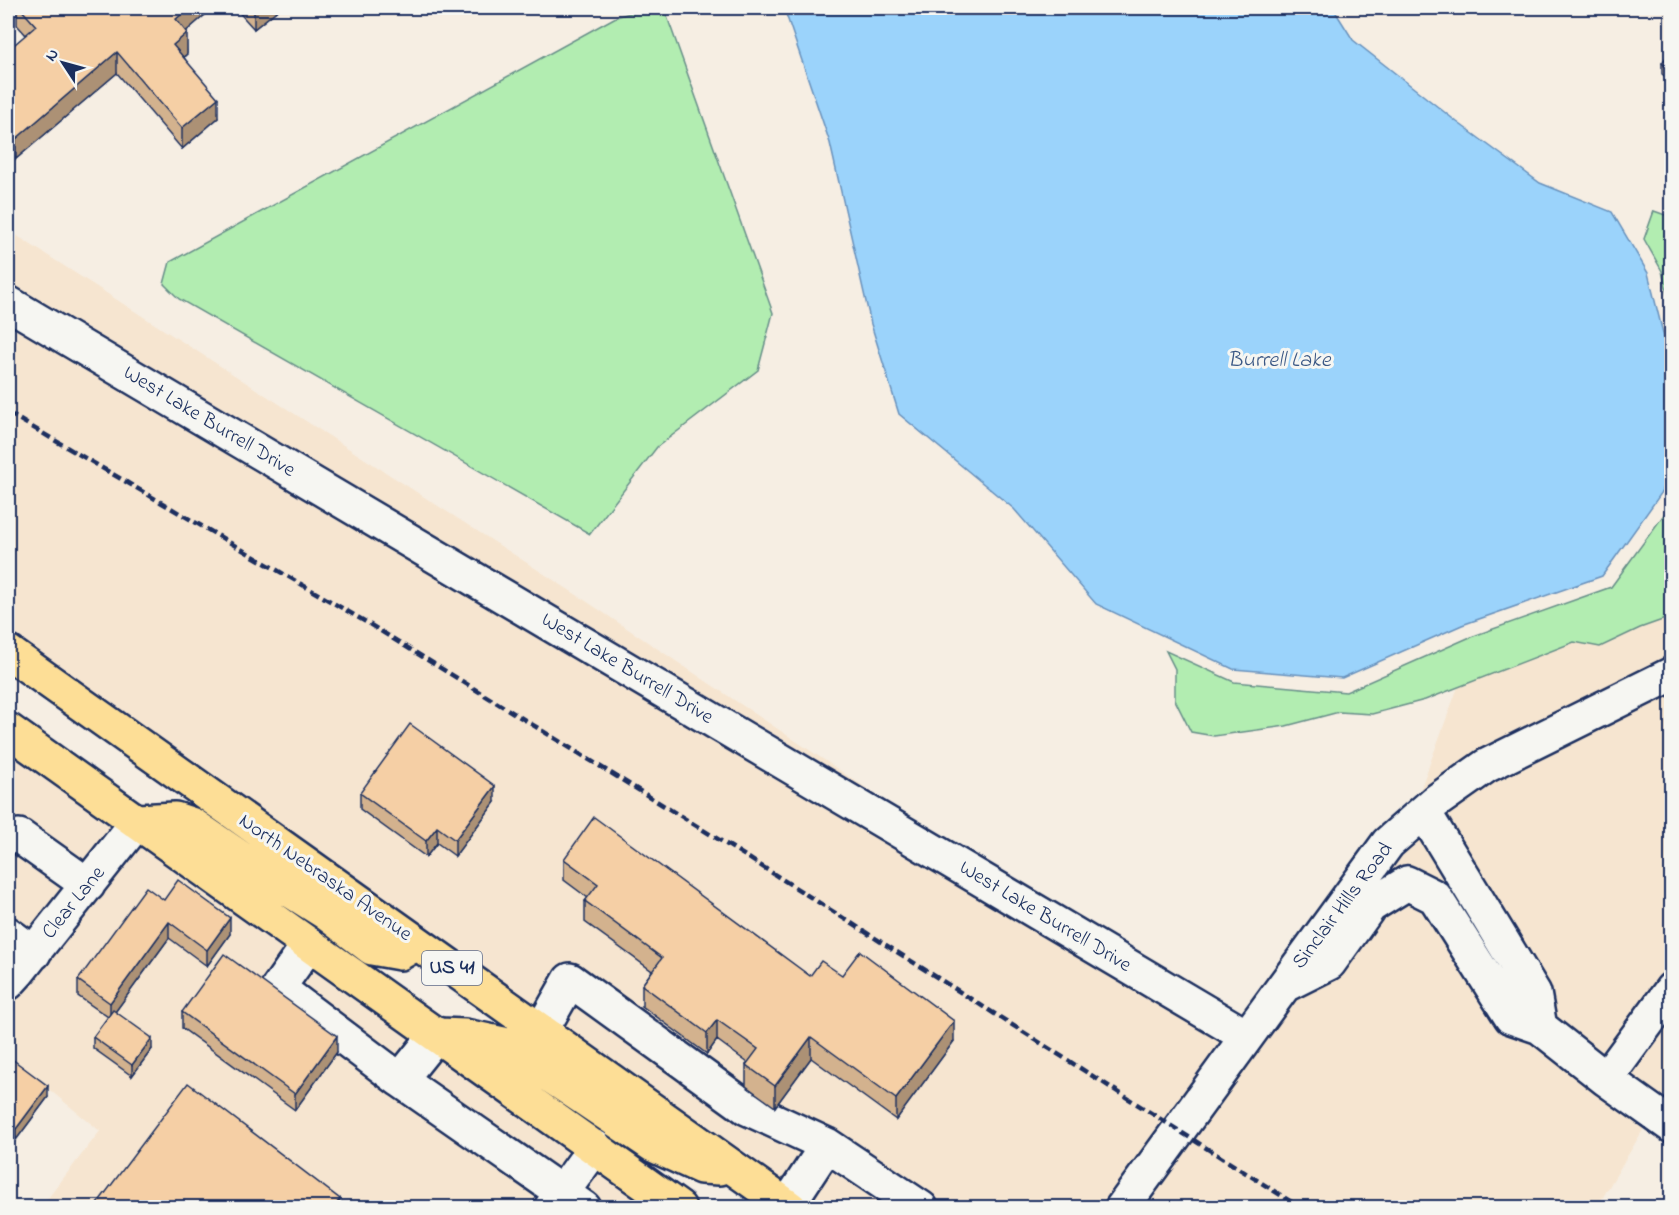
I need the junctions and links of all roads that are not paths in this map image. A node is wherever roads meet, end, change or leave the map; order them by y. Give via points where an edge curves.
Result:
1 (8, 303) edge
2 (8, 652) edge
3 (1671, 674) edge
4 (8, 730) edge
5 (1424, 812) junction
6 (138, 821) junction
7 (19, 836) dead end
8 (88, 885) junction
9 (8, 934) edge
10 (417, 943) junction
11 (309, 944) junction
12 (34, 953) junction
13 (8, 983) edge
14 (1282, 986) junction
15 (1671, 989) edge
16 (1540, 1027) junction
17 (541, 1031) junction
18 (436, 1034) junction
19 (1246, 1036) junction
20 (1606, 1079) junction
21 (400, 1080) junction
22 (1671, 1126) edge
23 (827, 1145) junction
24 (595, 1147) junction
25 (734, 1168) junction
26 (566, 1203) edge
27 (1127, 1206) edge
28 (788, 1207) edge
29 (679, 1208) edge
30 (921, 1208) edge

1 - 19 street, West Lake Burrell Drive
2 - 10 main road, North Nebraska Avenue / US 41
3 - 5 street, Sinclair Hills Road via 1486,766
4 - 6 main road
5 - 14 street, Sinclair Hills Road via 1388,843
5 - 16 street via 1534,993
6 - 8 street, Clear Lane
6 - 10 main road via 175,819 193,825 372,948 400,953
6 - 11 main road
7 - 8 street
8 - 12 street, Clear Lane
9 - 12 street
10 - 17 main road, North Nebraska Avenue / US 41
11 - 18 main road
11 - 21 street via 278,988
12 - 13 street, Clear Lane
14 - 16 street via 1329,963 1370,906 1407,883 1435,897 1511,1017
14 - 19 street, Sinclair Hills Road
15 - 20 street
16 - 20 street
17 - 23 street via 570,980 747,1108
17 - 25 main road, North Nebraska Avenue / US 41
18 - 21 street
18 - 24 main road
18 - 25 main road via 503,1044 653,1145 701,1167
19 - 27 street, Sinclair Hills Road
20 - 22 street
21 - 26 street
23 - 28 street
23 - 30 street
24 - 26 street
24 - 29 main road
25 - 28 main road, North Nebraska Avenue / US 41

